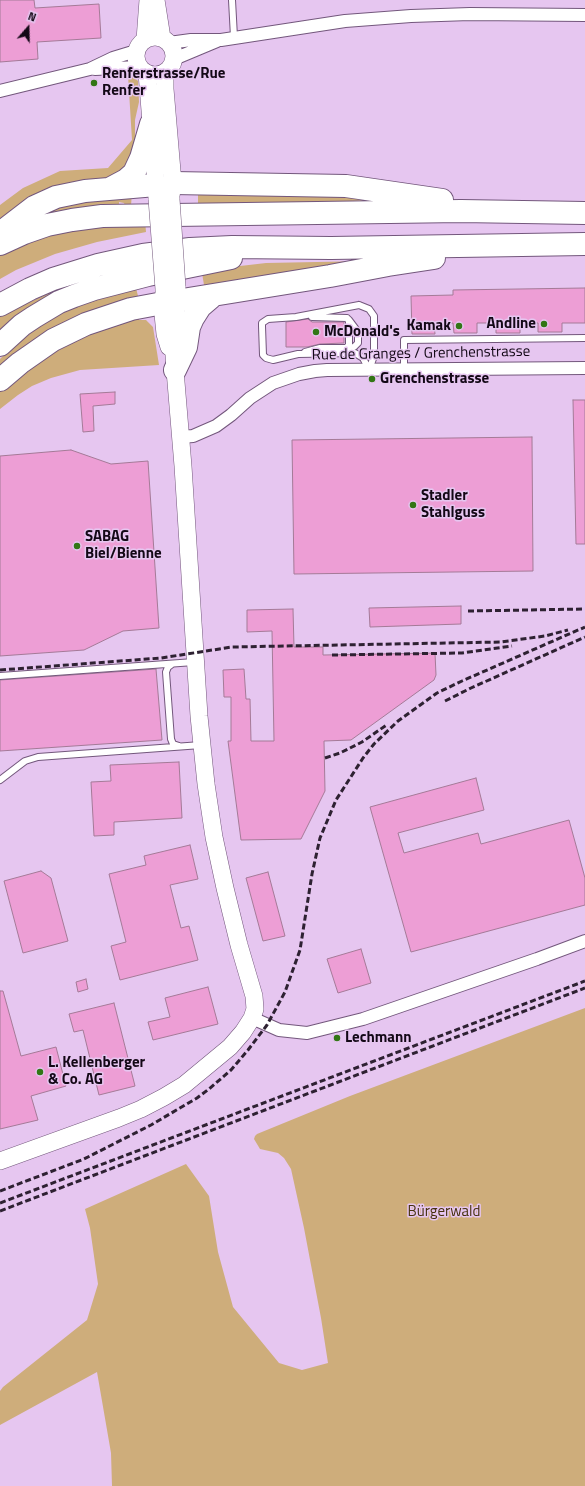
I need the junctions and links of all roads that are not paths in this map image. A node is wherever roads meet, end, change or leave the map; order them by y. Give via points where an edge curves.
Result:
1 (148, 0) edge
2 (156, 0) edge
3 (232, 0) edge
4 (585, 15) edge
5 (234, 37) junction
6 (165, 40) junction
7 (221, 40) junction
8 (142, 58) junction
9 (169, 66) junction
10 (0, 91) edge
11 (151, 124) junction
12 (110, 188) junction
13 (165, 191) junction
14 (585, 205) edge
15 (585, 213) edge
16 (585, 229) edge
17 (0, 233) edge
18 (0, 244) edge
19 (585, 245) edge
20 (331, 248) junction
21 (0, 290) edge
22 (170, 295) junction
23 (214, 295) junction
24 (0, 305) edge
25 (296, 317) junction
26 (585, 338) edge
27 (0, 345) edge
28 (298, 354) junction
29 (585, 368) edge
30 (404, 369) junction
31 (175, 370) junction
32 (369, 370) junction
33 (0, 380) edge
34 (181, 437) junction
35 (196, 662) junction
36 (172, 664) junction
37 (0, 676) edge
38 (202, 745) junction
39 (181, 747) junction
40 (0, 780) edge
41 (585, 941) edge
42 (252, 1018) junction
43 (0, 1161) edge

1 - 8 main road
2 - 6 main road
3 - 5 lane
4 - 5 street via 411,16 338,22
5 - 7 street
6 - 7 street
6 - 8 main road via 153,37
6 - 9 main road via 173,50
7 - 9 street
8 - 9 main road via 156,75
8 - 10 street via 113,58 90,69
8 - 11 main road
9 - 13 main road via 165,89
11 - 12 highway via 134,173 121,184
11 - 13 main road
12 - 13 highway
12 - 17 highway via 56,197 34,207
13 - 14 highway via 346,186 462,203
13 - 22 main road, bridge
15 - 18 highway via 461,211 102,216 48,225
16 - 21 highway via 260,234 147,241 54,266
19 - 20 highway
19 - 23 highway via 417,260
20 - 24 highway via 211,248 143,255 74,272
20 - 27 highway via 230,258 94,289 45,310 22,325
22 - 23 highway
22 - 31 main road via 166,334
22 - 33 highway via 86,324 53,340
23 - 31 highway via 200,307 193,318 186,346
25 - 28 lane via 271,318 264,321 262,353 272,360
25 - 28 lane via 342,317 349,320 349,346 316,349
25 - 32 lane via 356,306 368,309 375,320 374,356
26 - 30 lane via 404,340
28 - 32 lane via 358,354 364,358
29 - 30 street, Rue de Granges / Grenchenstrasse
30 - 32 street, Rue de Granges / Grenchenstrasse
31 - 34 main road
32 - 34 street, Rue de Granges / Grenchenstrasse via 327,370 286,378 260,391 216,426 193,436
34 - 35 main road
35 - 36 lane
35 - 38 main road
36 - 37 lane
36 - 39 lane via 166,672 170,739 173,744
38 - 39 lane
38 - 42 main road via 213,829 225,888 255,1002
39 - 40 lane via 38,757 25,761
41 - 42 street via 362,1019 307,1033 279,1030
42 - 43 main road via 230,1047 190,1080 164,1097 119,1118

